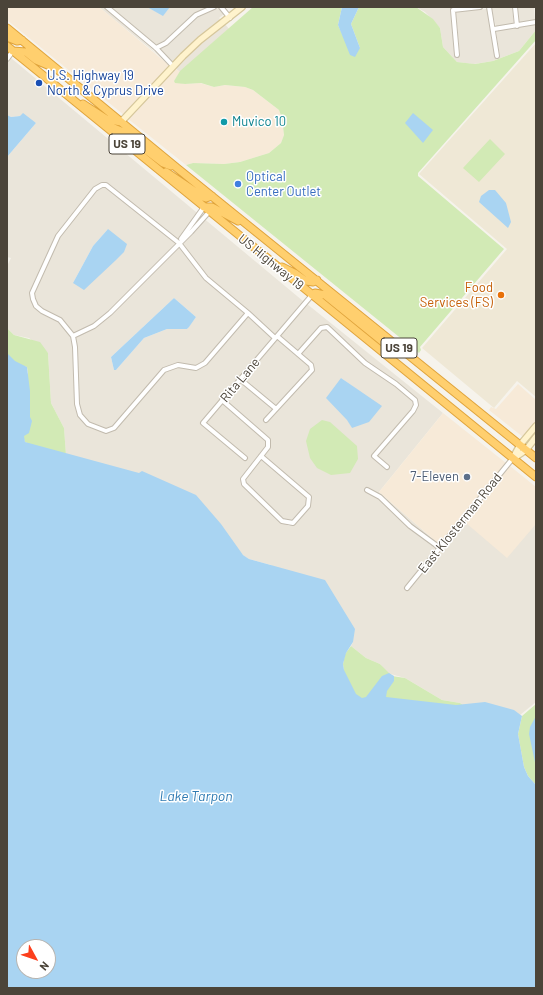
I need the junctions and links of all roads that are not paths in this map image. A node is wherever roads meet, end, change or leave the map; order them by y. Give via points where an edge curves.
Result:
1 (107, 7) edge
2 (214, 7) edge
3 (221, 7) edge
4 (242, 7) edge
5 (480, 7) edge
6 (489, 7) edge
7 (514, 7) edge
8 (230, 18) junction
9 (536, 22) edge
10 (517, 26) junction
11 (7, 28) edge
12 (494, 29) junction
13 (7, 37) edge
14 (22, 40) junction
15 (7, 46) edge
16 (156, 48) junction
17 (13, 51) junction
18 (458, 55) dead end
19 (497, 56) dead end
20 (7, 58) edge
21 (173, 66) junction
22 (59, 71) junction
23 (70, 98) junction
24 (99, 122) junction
25 (121, 122) junction
26 (177, 168) junction
27 (160, 172) junction
28 (212, 196) junction
29 (207, 209) junction
30 (249, 226) junction
31 (179, 243) junction
32 (269, 260) junction
33 (317, 280) junction
34 (312, 295) junction
35 (248, 313) junction
36 (73, 336) junction
37 (276, 337) junction
38 (396, 345) junction
39 (298, 354) junction
40 (240, 379) junction
41 (222, 400) junction
42 (275, 408) junction
43 (266, 420) dead end
44 (536, 426) edge
45 (536, 437) edge
46 (520, 445) junction
47 (526, 450) junction
48 (261, 456) junction
49 (245, 458) dead end
50 (513, 458) junction
51 (536, 458) edge
52 (388, 467) dead end
53 (536, 477) edge
54 (367, 490) dead end
55 (440, 548) junction
56 (407, 588) dead end

1 - 16 street
2 - 16 street via 196,16 166,43
3 - 8 street
4 - 8 street
5 - 18 street via 453,10
6 - 12 street
7 - 10 street
8 - 21 street via 200,40
9 - 10 street
10 - 12 street
11 - 14 highway, US Highway 19 / US 19
12 - 19 street
13 - 14 highway
14 - 22 highway, US Highway 19 / US 19
15 - 17 highway, US Highway 19 / US 19
16 - 21 street
17 - 20 street
17 - 22 highway via 26,52
17 - 23 highway, US Highway 19 / US 19
21 - 25 street
22 - 25 highway, US Highway 19 / US 19
23 - 24 highway, US Highway 19 / US 19
23 - 25 highway via 106,119
24 - 26 highway via 115,128 163,163
24 - 27 highway, US Highway 19 / US 19
25 - 26 highway, US Highway 19 / US 19
26 - 28 highway, US Highway 19 / US 19
27 - 28 highway via 170,174 203,197
27 - 29 highway, US Highway 19 / US 19
28 - 30 highway, US Highway 19 / US 19
29 - 30 highway via 212,206
29 - 31 street via 191,232
29 - 31 street via 187,228
29 - 32 highway, US Highway 19 / US 19
30 - 33 highway, US Highway 19 / US 19
31 - 35 street via 206,278
31 - 36 street via 110,313 94,326
31 - 36 street via 109,187 98,186 58,236 32,293 36,306 60,320
32 - 33 highway via 306,281
32 - 34 highway, US Highway 19 / US 19
33 - 38 highway, US Highway 19 / US 19
34 - 37 street, Rita Lane
34 - 38 highway via 325,295 383,342
34 - 50 highway, US Highway 19 / US 19
35 - 36 street via 202,366 193,368 178,365 164,370 110,430 88,424 80,415 77,404
35 - 37 street
37 - 39 street
37 - 40 street, Rita Lane
38 - 46 highway, US Highway 19 / US 19
39 - 42 street via 312,370
39 - 52 street via 323,326 327,327 365,363 415,400 413,411 374,456
40 - 41 street, Rita Lane
40 - 42 street
41 - 48 street via 268,440 268,447
41 - 49 street, Rita Lane via 203,423
42 - 43 street
44 - 46 street, East Klosterman Road
45 - 47 street, East Klosterman Road
46 - 47 highway, US Highway 19 / US 19
46 - 50 street, East Klosterman Road
47 - 50 street, East Klosterman Road
47 - 51 highway, US Highway 19 / US 19
48 - 48 street via 243,479 244,484 282,521 293,523 308,506 309,497
50 - 53 highway, US Highway 19 / US 19
50 - 55 street, East Klosterman Road
54 - 55 street via 380,497 410,526
55 - 56 street, East Klosterman Road

